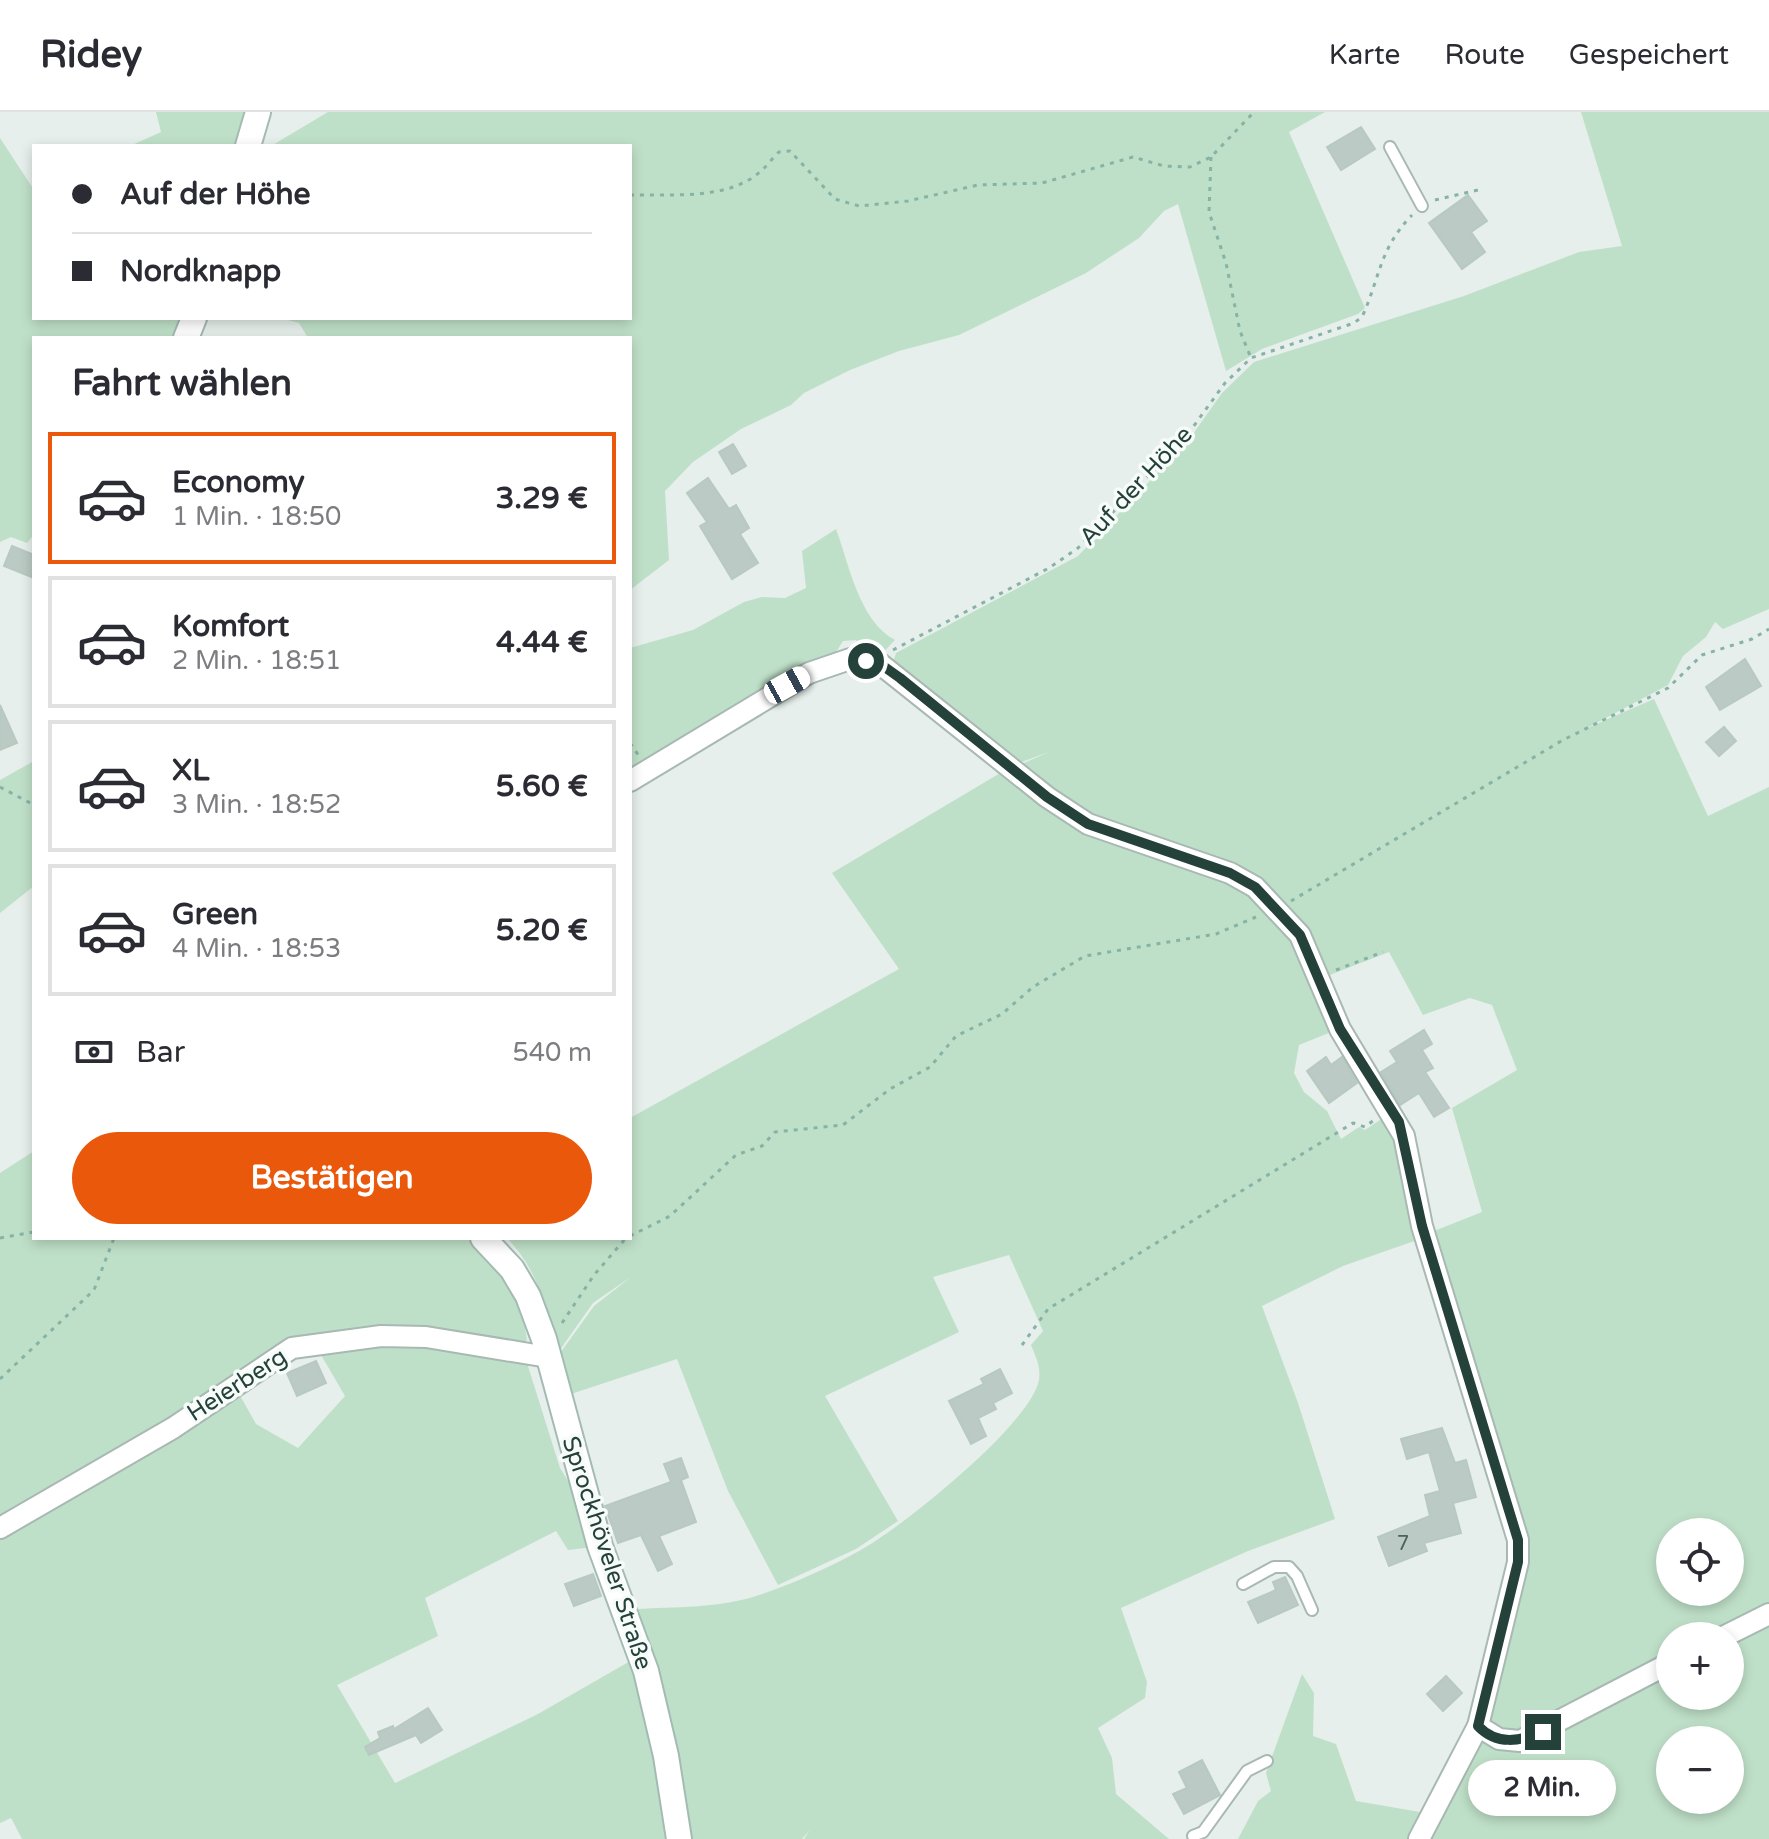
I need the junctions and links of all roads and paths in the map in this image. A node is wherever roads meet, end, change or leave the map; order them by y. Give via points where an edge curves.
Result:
1 (258, 112) edge
2 (1254, 112) edge
3 (249, 144) edge
4 (1390, 147) dead end
5 (1211, 157) junction
6 (1478, 190) dead end
7 (632, 195) edge
8 (1422, 206) junction
9 (1251, 358) junction
10 (1769, 629) edge
11 (879, 663) junction
12 (632, 780) edge
13 (0, 787) edge
14 (32, 804) edge
15 (1278, 908) junction
16 (1383, 952) dead end
17 (1317, 977) junction
18 (1391, 1110) junction
19 (32, 1232) edge
20 (632, 1235) edge
21 (0, 1238) edge
22 (113, 1240) edge
23 (485, 1240) edge
24 (625, 1240) edge
25 (1022, 1345) dead end
26 (546, 1348) junction
27 (0, 1379) edge
28 (0, 1528) edge
29 (1243, 1584) dead end
30 (1312, 1610) dead end
31 (1769, 1614) edge
32 (1744, 1626) edge
33 (1656, 1670) edge
34 (1478, 1726) junction
35 (1267, 1761) dead end
36 (1193, 1836) dead end
37 (679, 1839) edge
38 (1419, 1839) edge

1 - 3 street
2 - 5 path
4 - 8 lane
5 - 7 path via 1190,167 1133,157 1042,183 978,185 859,206 835,199 790,151 779,152 762,171 707,193
5 - 9 path via 1209,212
6 - 8 path
8 - 9 path via 1383,254 1362,317
9 - 11 path, Auf der Höhe via 1225,383 1185,438 1078,548 897,646
10 - 15 path via 1702,655 1668,688 1563,740
11 - 12 street via 850,659 809,673
11 - 15 street via 1088,824 1230,873
13 - 14 path
15 - 17 street via 1300,935
15 - 20 path via 1216,934 1085,956 1033,987 1002,1014 956,1036 930,1067 843,1125 775,1132 762,1146 736,1155 670,1216
16 - 17 path
17 - 18 street via 1340,1029
18 - 25 path via 1365,1127 1353,1123 1048,1309
18 - 34 street via 1404,1136 1422,1226 1518,1540 1518,1562
19 - 21 path
22 - 27 path via 94,1290
23 - 26 street, Sprockhöveler Straße via 528,1296
24 - 26 path via 594,1275
26 - 28 street, Heierberg via 381,1336 292,1348 173,1428
26 - 37 street, Sprockhöveler Straße via 600,1546 646,1671
29 - 30 lane via 1274,1567 1289,1567
31 - 32 street
33 - 34 street via 1520,1741 1499,1739
34 - 38 street
35 - 36 lane via 1247,1771 1203,1832

